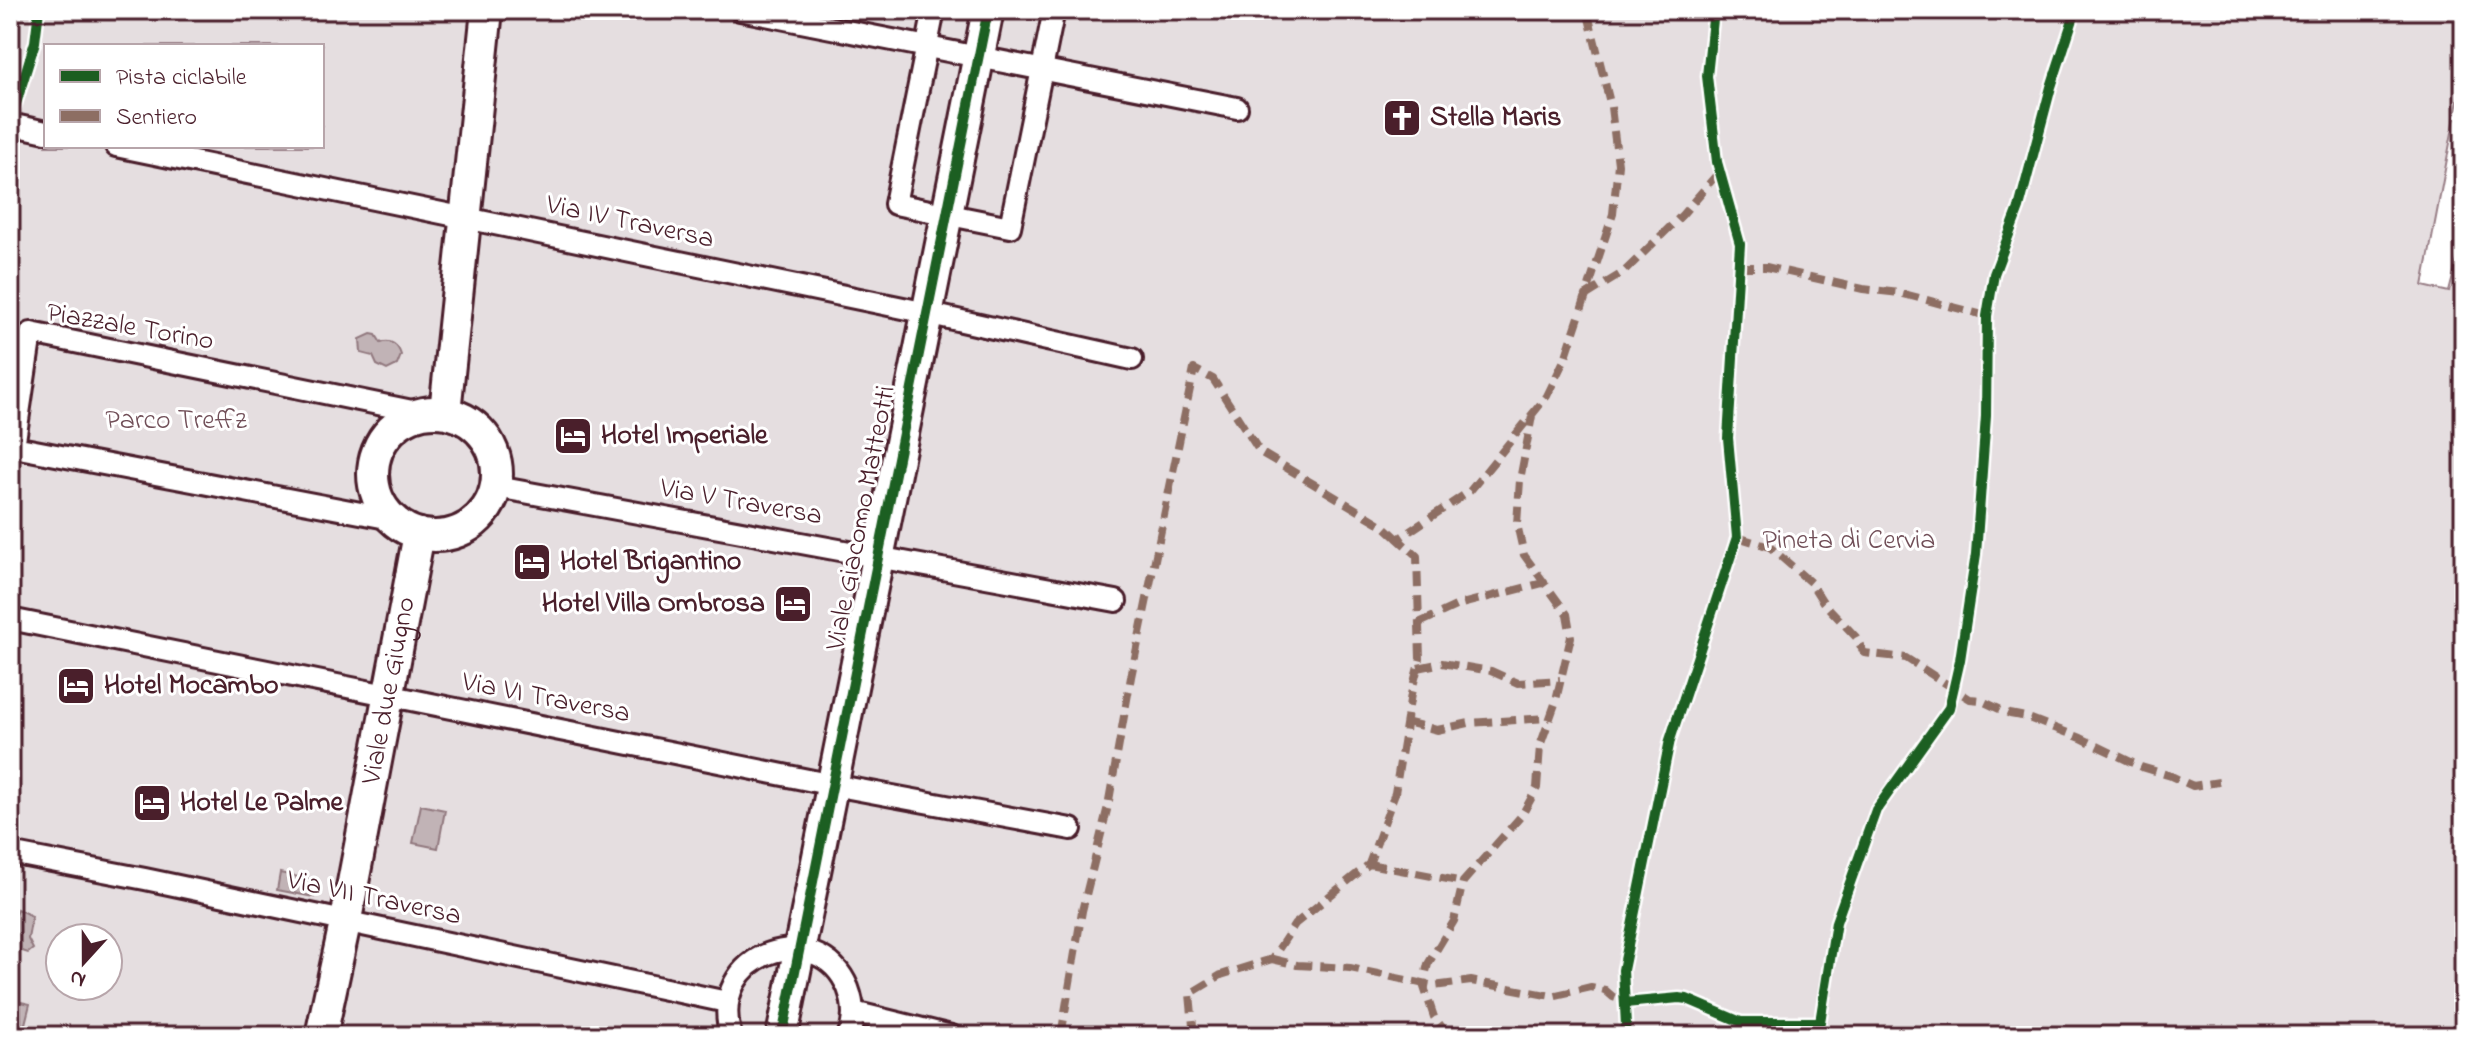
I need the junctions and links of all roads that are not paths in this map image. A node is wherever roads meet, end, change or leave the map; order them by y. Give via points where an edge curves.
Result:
1 (487, 10) edge
2 (740, 10) edge
3 (934, 10) edge
4 (988, 10) edge
5 (1054, 10) edge
6 (927, 46) junction
7 (978, 56) junction
8 (1042, 68) junction
9 (1237, 108) dead end
10 (10, 124) edge
11 (44, 132) edge
12 (126, 148) edge
13 (948, 214) junction
14 (467, 218) junction
15 (927, 313) junction
16 (1132, 359) dead end
17 (434, 412) junction
18 (497, 487) junction
19 (392, 519) junction
20 (419, 534) junction
21 (878, 556) junction
22 (1116, 601) dead end
23 (10, 619) edge
24 (387, 696) junction
25 (833, 785) junction
26 (1071, 829) dead end
27 (10, 853) edge
28 (346, 922) junction
29 (800, 950) junction
30 (727, 1002) junction
31 (853, 1012) junction
32 (321, 1036) edge
33 (731, 1036) edge
34 (782, 1036) edge
35 (848, 1036) edge
36 (951, 1036) edge

1 - 14 street
2 - 6 street
3 - 6 street
4 - 7 street, Viale Giacomo Matteotti
5 - 8 street
6 - 7 street
6 - 13 street via 895,204
7 - 8 street
7 - 13 street, Viale Giacomo Matteotti
8 - 9 street
8 - 13 street via 1010,227
10 - 11 street
12 - 14 street, Via IV Traversa
13 - 15 street, Viale Giacomo Matteotti
14 - 15 street, Via IV Traversa
14 - 17 street
15 - 16 street, Via IV Traversa
15 - 21 street, Viale Giacomo Matteotti
17 - 18 street via 472,423 483,433 496,458
17 - 19 street via 395,426 377,450 376,494
17 - 19 street, Piazzale Torino via 31,333 14,447
18 - 20 street via 477,522 439,537
18 - 21 street, Via V Traversa
19 - 20 street
20 - 24 street, Viale due Giugno
21 - 22 street, Via V Traversa
21 - 25 street, Viale Giacomo Matteotti
23 - 24 street, Via VI Traversa
24 - 25 street, Via VI Traversa
24 - 28 street, Viale due Giugno
25 - 26 street, Via VI Traversa
25 - 29 street, Viale Giacomo Matteotti
27 - 28 street, Via VII Traversa
28 - 30 street, Via VII Traversa
28 - 32 street, Viale due Giugno
29 - 30 street via 772,952 747,965
29 - 31 street via 838,972
29 - 34 street, Viale Giacomo Matteotti
30 - 33 street
31 - 35 street
31 - 36 street

